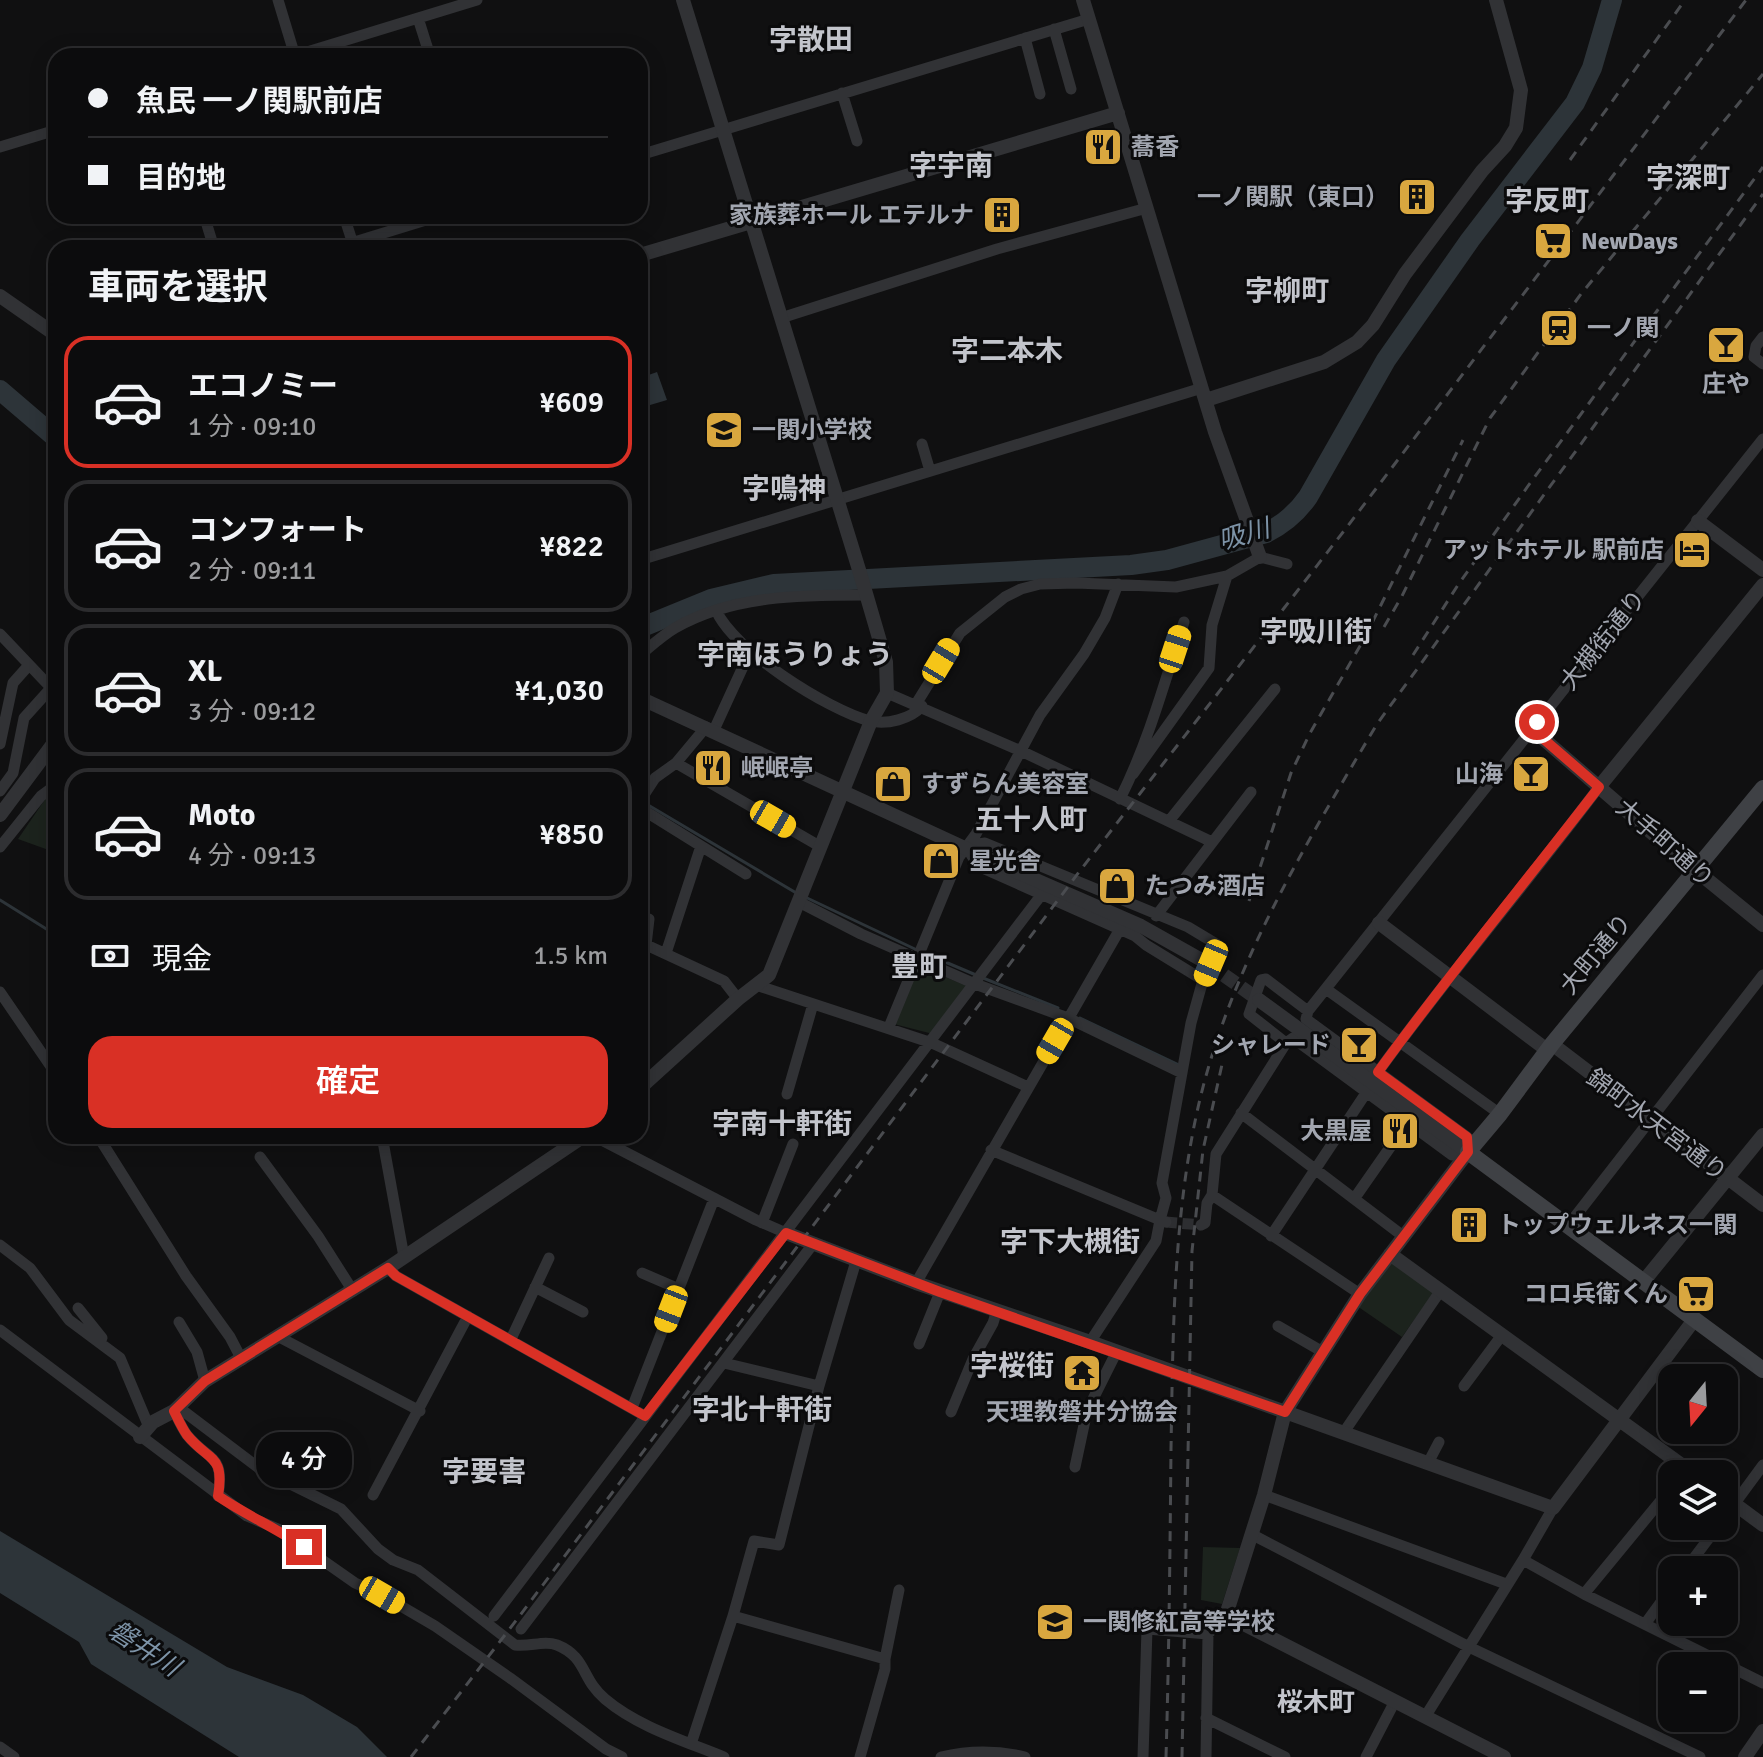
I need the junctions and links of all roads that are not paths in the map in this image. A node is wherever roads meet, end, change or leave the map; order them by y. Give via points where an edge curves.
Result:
1 (278, 0) edge
2 (477, 0) edge
3 (683, 0) edge
4 (1083, 0) edge
5 (1496, 0) edge
6 (418, 18) junction
7 (1089, 19) junction
8 (1054, 29) junction
9 (1025, 38) junction
10 (293, 48) edge
11 (321, 48) edge
12 (427, 48) edge
13 (1071, 89) dead end
14 (842, 93) junction
15 (1040, 94) dead end
16 (1118, 113) junction
17 (723, 129) junction
18 (48, 132) edge
19 (857, 141) dead end
20 (0, 147) edge
21 (648, 152) edge
22 (1147, 208) junction
23 (751, 222) junction
24 (415, 224) edge
25 (207, 225) dead end
26 (212, 240) edge
27 (368, 240) edge
28 (648, 253) edge
29 (0, 296) edge
30 (781, 318) junction
31 (48, 329) edge
32 (1763, 337) edge
33 (1763, 364) edge
34 (1204, 394) junction
35 (1763, 439) edge
36 (922, 444) dead end
37 (930, 471) junction
38 (837, 499) junction
39 (1698, 521) junction
40 (1258, 553) junction
41 (648, 558) edge
42 (1287, 564) dead end
43 (1763, 570) edge
44 (1227, 576) junction
45 (1118, 584) junction
46 (1763, 585) edge
47 (864, 587) junction
48 (716, 610) junction
49 (1184, 622) dead end
50 (0, 634) edge
51 (648, 649) edge
52 (754, 653) junction
53 (29, 665) junction
54 (48, 685) edge
55 (1275, 689) dead end
56 (887, 693) junction
57 (48, 696) edge
58 (648, 702) edge
59 (919, 705) junction
60 (871, 721) junction
61 (710, 729) junction
62 (1532, 729) junction
63 (0, 744) edge
64 (48, 751) edge
65 (1021, 751) junction
66 (676, 763) junction
67 (1133, 774) junction
68 (1599, 787) junction
69 (1763, 788) edge
70 (648, 789) edge
71 (0, 791) edge
72 (48, 791) edge
73 (845, 791) junction
74 (1251, 792) dead end
75 (1120, 799) junction
76 (648, 813) edge
77 (0, 815) edge
78 (1169, 821) junction
79 (1212, 842) junction
80 (701, 846) junction
81 (966, 846) junction
82 (0, 847) edge
83 (821, 847) junction
84 (1696, 871) junction
85 (746, 874) dead end
86 (1042, 894) junction
87 (799, 902) junction
88 (1156, 916) junction
89 (649, 919) dead end
90 (648, 923) edge
91 (1379, 923) junction
92 (1763, 925) edge
93 (1120, 929) junction
94 (648, 946) edge
95 (666, 953) junction
96 (916, 958) junction
97 (1207, 963) tunnel mouth
98 (1449, 975) junction
99 (1763, 975) edge
100 (1203, 980) junction
101 (975, 984) junction
102 (756, 985) junction
103 (1326, 989) junction
104 (0, 992) edge
105 (738, 999) junction
106 (1259, 1000) tunnel mouth
107 (813, 1004) junction
108 (1308, 1011) junction
109 (1068, 1018) junction
110 (889, 1027) junction
111 (932, 1043) junction
112 (1286, 1043) junction
113 (1399, 1043) junction
114 (1550, 1047) junction
115 (48, 1062) edge
116 (1378, 1072) junction
117 (1182, 1073) junction
118 (648, 1081) edge
119 (1028, 1087) junction
120 (1366, 1093) junction
121 (787, 1094) dead end
122 (1241, 1113) junction
123 (1500, 1114) junction
124 (1402, 1119) junction
125 (1650, 1121) junction
126 (1763, 1135) edge
127 (103, 1144) edge
128 (383, 1144) edge
129 (572, 1144) edge
130 (609, 1144) edge
131 (793, 1144) dead end
132 (991, 1150) junction
133 (1468, 1152) junction
134 (260, 1157) dead end
135 (1315, 1169) junction
136 (1728, 1178) junction
137 (1212, 1195) junction
138 (714, 1199) junction
139 (1354, 1199) junction
140 (1763, 1205) edge
141 (1163, 1221) junction
142 (762, 1223) junction
143 (1201, 1225) dead end
144 (1567, 1227) junction
145 (786, 1233) junction
146 (1271, 1236) junction
147 (1403, 1236) junction
148 (813, 1244) junction
149 (0, 1245) edge
150 (1390, 1254) junction
151 (404, 1257) junction
152 (549, 1258) dead end
153 (856, 1261) junction
154 (388, 1268) junction
155 (642, 1273) dead end
156 (1643, 1282) junction
157 (916, 1283) junction
158 (535, 1287) junction
159 (679, 1289) junction
160 (1441, 1290) junction
161 (353, 1291) junction
162 (940, 1292) junction
163 (1360, 1294) junction
164 (78, 1308) dead end
165 (997, 1310) junction
166 (583, 1312) dead end
167 (468, 1316) junction
168 (1694, 1320) junction
169 (179, 1322) dead end
170 (1278, 1326) dead end
171 (0, 1330) edge
172 (1502, 1335) junction
173 (279, 1337) junction
174 (511, 1339) junction
175 (1090, 1342) junction
176 (101, 1343) junction
177 (919, 1344) dead end
178 (1117, 1351) junction
179 (1323, 1352) junction
180 (242, 1360) junction
181 (724, 1363) junction
182 (1763, 1370) edge
183 (205, 1381) junction
184 (819, 1386) junction
185 (1464, 1386) dead end
186 (632, 1408) junction
187 (176, 1409) junction
188 (420, 1411) junction
189 (951, 1412) dead end
190 (1285, 1412) junction
191 (645, 1416) junction
192 (1619, 1422) junction
193 (145, 1432) junction
194 (1344, 1432) junction
195 (1439, 1442) dead end
196 (1671, 1460) edge
197 (1428, 1463) junction
198 (1763, 1465) edge
199 (1075, 1467) dead end
200 (1738, 1491) edge
201 (373, 1495) dead end
202 (1264, 1495) junction
203 (218, 1496) junction
204 (1658, 1504) edge
205 (1738, 1507) edge
206 (1553, 1508) junction
207 (1763, 1525) edge
208 (1251, 1534) junction
209 (1523, 1560) junction
210 (1506, 1584) junction
211 (899, 1590) dead end
212 (1584, 1594) junction
213 (1658, 1606) edge
214 (1226, 1615) junction
215 (494, 1616) dead end
216 (733, 1616) junction
217 (1645, 1624) junction
218 (521, 1629) dead end
219 (1208, 1634) junction
220 (1469, 1647) junction
221 (885, 1659) junction
222 (1763, 1683) edge
223 (1394, 1703) junction
224 (1425, 1717) junction
225 (1206, 1718) junction
226 (1763, 1731) edge
227 (691, 1744) junction
228 (0, 1747) edge
229 (711, 1754) edge
230 (14, 1757) edge
231 (622, 1757) edge
232 (724, 1757) edge
233 (860, 1757) edge
234 (941, 1757) edge
235 (1025, 1757) edge
236 (1143, 1757) edge
237 (1206, 1757) edge
238 (1285, 1757) edge
239 (1366, 1757) edge
240 (1504, 1757) edge
241 (1700, 1757) edge
242 (1745, 1757) edge

1 - 10 street
2 - 6 street
3 - 17 street
4 - 7 street
5 - 34 street via 1521,90 1516,128 1405,274 1373,325 1324,362
6 - 11 street
6 - 12 street
7 - 8 street
7 - 16 street
8 - 9 street
8 - 13 street
9 - 14 street
9 - 15 street
14 - 17 street
14 - 19 street
16 - 22 street
16 - 23 street
17 - 21 street
17 - 23 street
18 - 20 street
22 - 30 street
22 - 34 street
23 - 28 street
23 - 30 street
24 - 27 street
25 - 26 street
29 - 31 street
30 - 38 street
32 - 33 street via 1754,357
34 - 37 street
34 - 40 street
35 - 39 street, 大槻街通り
36 - 37 street
37 - 38 street
38 - 41 street
38 - 47 street
39 - 43 street
39 - 62 street, 大槻街通り
40 - 42 street
40 - 44 street
44 - 45 street via 1176,587
44 - 67 street via 1212,625 1209,668
45 - 59 street via 1040,584 1005,597 960,633
45 - 65 street via 1105,618
46 - 68 street
47 - 48 street
47 - 56 street via 886,662
48 - 51 street via 674,628
48 - 52 street via 721,622
49 - 67 street
50 - 53 street
52 - 60 street via 802,690
52 - 61 street
53 - 54 street
53 - 63 street via 13,683
55 - 78 street
56 - 59 street
56 - 60 street
57 - 71 street via 24,718 13,773
58 - 61 street
59 - 60 street via 916,712 888,723
59 - 65 street
60 - 73 street
61 - 66 street
61 - 73 street
62 - 68 street, 大手町通り
62 - 91 street, 大槻街通り
64 - 77 street
65 - 75 street
65 - 81 street
66 - 70 street
66 - 83 street
67 - 75 street
68 - 84 street, 大手町通り
68 - 98 street
69 - 84 main road, 大町通り
72 - 82 street
73 - 81 street
73 - 83 street
74 - 79 street
75 - 78 street
76 - 80 street
78 - 79 street
79 - 88 street
80 - 85 street
80 - 95 street
81 - 86 street via 978,866
81 - 88 street via 985,843
81 - 96 street
81 - 97 street via 1141,926
83 - 87 street
84 - 92 street, 大手町通り
84 - 114 main road, 大町通り
86 - 93 street
86 - 101 street
87 - 96 street
87 - 102 street via 769,975
88 - 100 street via 1218,945
89 - 90 street
91 - 98 street, 錦町水天宮通り
91 - 103 street, 大槻街通り
93 - 100 street
93 - 109 street
94 - 95 street
95 - 105 street via 724,981
96 - 101 street
96 - 110 street
98 - 113 street
98 - 114 street, 錦町水天宮通り
99 - 125 street
100 - 117 street
101 - 109 street
101 - 111 street
102 - 105 street
102 - 107 street
103 - 108 street, 大槻街通り
103 - 113 street
104 - 115 street
105 - 118 street
106 - 133 street
107 - 110 street
107 - 121 street
108 - 112 street via 1261,980 1249,1014
108 - 116 street via 1306,1019
109 - 117 street
109 - 119 street
110 - 111 street
111 - 119 street
111 - 145 street
112 - 120 street via 1293,1038
112 - 122 street
113 - 116 street
113 - 123 street
114 - 123 main road, 大町通り
114 - 125 street, 錦町水天宮通り
116 - 133 street via 1467,1137
117 - 141 street via 1162,1183
119 - 132 street
120 - 124 street
120 - 135 street
122 - 135 street
122 - 137 street via 1216,1154
123 - 133 main road, 大町通り
124 - 133 street via 1452,1155
124 - 139 street via 1387,1143 1391,1146
125 - 136 street, 錦町水天宮通り
125 - 144 street
126 - 136 street
127 - 180 street
128 - 151 street
129 - 151 street
130 - 138 street
131 - 142 street
132 - 141 street
132 - 157 street
133 - 144 main road
133 - 147 street
134 - 161 street
135 - 139 street
135 - 146 street
136 - 140 street, 錦町水天宮通り
136 - 156 street
137 - 143 street
137 - 146 street
138 - 142 street
138 - 159 street
139 - 147 street
141 - 175 street via 1156,1241
142 - 145 street
144 - 156 main road
145 - 148 street
145 - 191 street
146 - 163 street
147 - 150 street
148 - 153 street
148 - 181 street
149 - 176 street via 30,1268 69,1320
150 - 160 street
150 - 163 street
151 - 154 street
152 - 158 street
153 - 157 street
153 - 184 street
154 - 161 street
154 - 167 street
155 - 159 street
156 - 168 main road
157 - 162 street
158 - 166 street
158 - 174 street
159 - 186 street
160 - 172 street
160 - 194 street
161 - 173 street
162 - 165 street
162 - 177 street
163 - 179 street
164 - 176 street via 103,1337
165 - 175 street
165 - 189 street
167 - 174 street
167 - 188 street
168 - 182 main road
168 - 192 street
169 - 183 street via 197,1352
170 - 179 street
171 - 193 street
172 - 185 street
172 - 192 street
173 - 180 street
173 - 188 street
174 - 186 street
175 - 178 street
176 - 193 street via 120,1358
178 - 190 street
178 - 199 street via 1087,1411
179 - 190 street
180 - 183 street
181 - 184 street
181 - 218 street
183 - 187 street
184 - 216 street via 779,1545 754,1541
186 - 191 street
187 - 193 street
187 - 203 street via 187,1435 214,1460 221,1475
187 - 227 street via 260,1469 341,1509 378,1549 418,1570 515,1645 554,1644 571,1652 605,1699
188 - 201 street
190 - 194 street
190 - 202 street
191 - 215 street
192 - 196 street
192 - 206 street
193 - 203 street
194 - 197 street
195 - 197 street
197 - 206 street
198 - 200 street
202 - 208 street
202 - 210 street
203 - 231 street via 278,1529 355,1583 435,1626
204 - 212 street
205 - 207 street
206 - 209 street
208 - 214 street
208 - 220 street
209 - 210 street
209 - 212 street
210 - 220 street
211 - 221 street
212 - 217 street
213 - 217 street
214 - 219 street
214 - 223 street
216 - 221 street
216 - 227 street
217 - 222 street
219 - 225 street
219 - 236 street via 1147,1629
220 - 224 street
220 - 241 street
221 - 233 street
223 - 224 street
223 - 239 street
224 - 240 street
225 - 237 street
225 - 238 street
226 - 242 street
227 - 229 street
228 - 230 street
229 - 232 street
234 - 235 street via 991,1751

